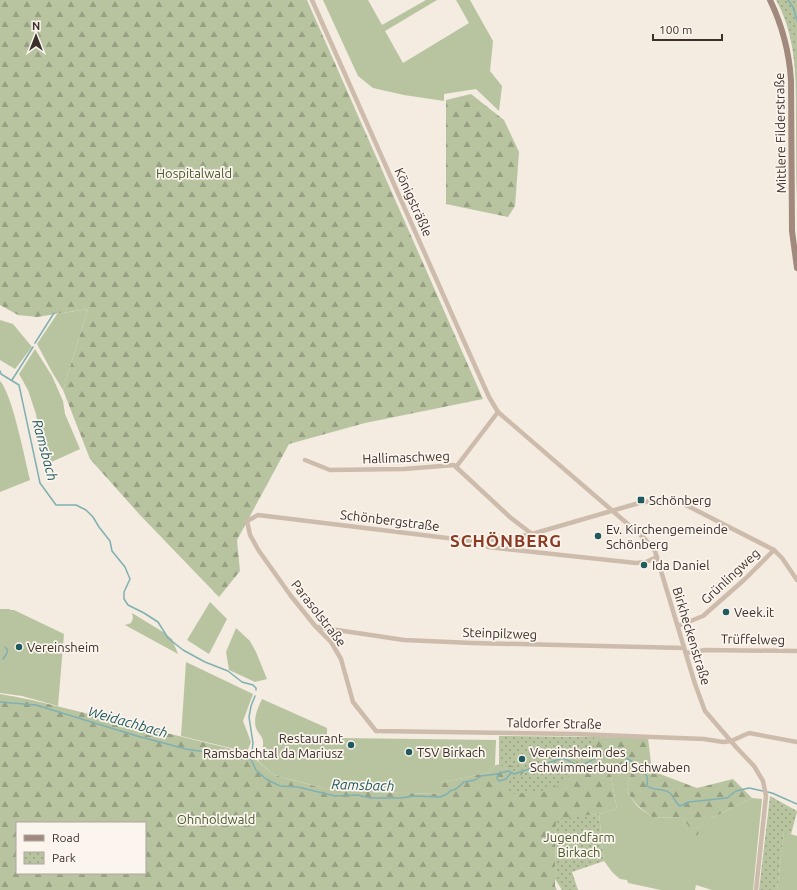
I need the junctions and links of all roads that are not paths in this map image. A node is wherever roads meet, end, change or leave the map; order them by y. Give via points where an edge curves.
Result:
1 (312, 0) edge
2 (770, 0) edge
3 (797, 268) edge
4 (498, 412) junction
5 (305, 460) dead end
6 (456, 466) junction
7 (612, 511) junction
8 (258, 515) joint
9 (532, 534) junction
10 (488, 547) dead end
11 (774, 550) junction
12 (657, 557) junction
13 (797, 580) edge
14 (678, 626) junction
15 (317, 627) junction
16 (685, 650) junction
17 (797, 651) edge
18 (376, 731) joint
19 (731, 741) junction
20 (797, 742) edge
21 (756, 890) edge

1 - 4 street, Königsträßle via 465,344
2 - 3 main road, Mittlere Filderstraße via 787,46 791,80 792,231
4 - 6 street
4 - 7 street, Birkheckenstraße
5 - 6 street, Hallimaschweg via 330,470
6 - 9 street, Hallimaschweg
7 - 9 street, Schönbergstraße
7 - 11 street, Schönbergstraße via 662,499 676,500
7 - 12 street, Birkheckenstraße via 644,538
8 - 9 street, Schönbergstraße via 472,541
8 - 15 street, Parasolstraße via 247,521 250,535 287,590
10 - 12 street via 636,563
11 - 13 street
11 - 14 street, Grünlingweg via 703,616
12 - 14 street, Birkheckenstraße
14 - 16 street, Birkheckenstraße
15 - 16 street, Steinpilzweg via 404,640
15 - 18 street, Parasolstraße via 341,658 353,702
16 - 17 street, Trüffelweg
16 - 19 street, Birkheckenstraße via 705,711
18 - 19 street, Taldorfer Straße via 579,734
19 - 20 street via 749,732
19 - 21 street, Birkheckenstraße via 754,766 765,789

